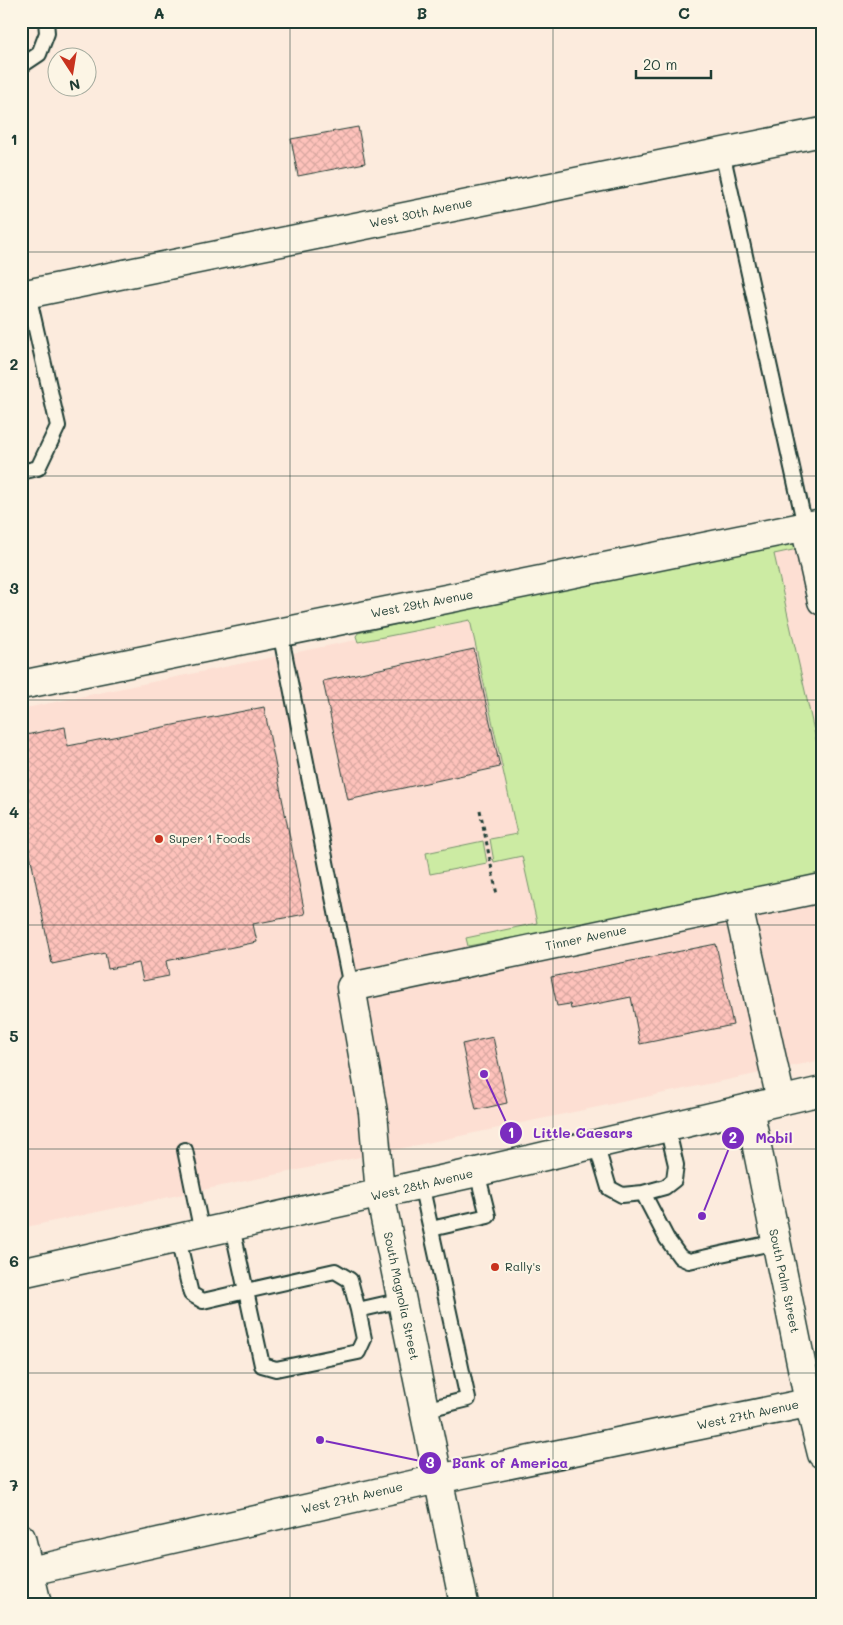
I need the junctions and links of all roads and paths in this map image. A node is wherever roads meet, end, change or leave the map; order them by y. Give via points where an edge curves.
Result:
1 (46, 21) edge
2 (21, 66) edge
3 (822, 132) edge
4 (722, 152) junction
5 (25, 294) edge
6 (21, 472) edge
7 (813, 524) edge
8 (822, 601) edge
9 (280, 632) junction
10 (21, 685) edge
11 (480, 810) dead end
12 (822, 888) edge
13 (497, 895) dead end
14 (738, 906) junction
15 (350, 987) junction
16 (822, 1091) edge
17 (781, 1100) junction
18 (749, 1108) junction
19 (667, 1127) junction
20 (596, 1144) junction
21 (185, 1150) dead end
22 (477, 1172) junction
23 (421, 1184) junction
24 (642, 1193) junction
25 (380, 1194) junction
26 (232, 1227) junction
27 (431, 1229) junction
28 (190, 1236) junction
29 (776, 1242) junction
30 (21, 1273) edge
31 (246, 1291) junction
32 (402, 1300) junction
33 (358, 1310) junction
34 (816, 1401) edge
35 (424, 1410) junction
36 (822, 1454) edge
37 (438, 1479) junction
38 (21, 1538) edge
39 (30, 1571) junction
40 (37, 1604) edge
41 (464, 1604) edge

1 - 2 lane via 47,33 39,54
3 - 4 street, West 30th Avenue
4 - 5 street, West 30th Avenue
4 - 7 lane
5 - 6 lane via 58,426 38,468
7 - 8 street
7 - 9 street, West 29th Avenue
9 - 10 street, West 29th Avenue
9 - 15 lane
11 - 13 path
12 - 14 street, Tinner Avenue
14 - 15 street, Tinner Avenue
14 - 17 street
15 - 25 street, South Magnolia Street via 373,1112
16 - 17 street, West 28th Avenue
17 - 18 street, West 28th Avenue
18 - 19 street, West 28th Avenue
18 - 29 street, South Palm Street
19 - 20 street, West 28th Avenue
19 - 24 lane via 676,1165 674,1180 665,1187
20 - 22 street, West 28th Avenue
20 - 24 lane via 609,1188 622,1195
21 - 28 lane
22 - 23 street, West 28th Avenue
22 - 27 lane via 488,1216
23 - 25 street, West 28th Avenue
23 - 27 lane
24 - 29 lane via 680,1258 689,1261
25 - 26 street, West 28th Avenue
25 - 32 street, South Magnolia Street
26 - 28 street, West 28th Avenue
26 - 31 lane
27 - 35 lane via 468,1399
28 - 30 street, West 28th Avenue
28 - 31 lane via 191,1294 203,1301
29 - 34 street, South Palm Street
31 - 33 lane via 335,1271 350,1280
31 - 33 lane via 262,1365 276,1369 358,1352 364,1339
32 - 33 lane
32 - 35 street, South Magnolia Street
34 - 36 street, South Palm Street
34 - 37 street, West 27th Avenue
35 - 37 street, South Magnolia Street
37 - 39 street, West 27th Avenue
37 - 41 street, South Magnolia Street
38 - 39 street
39 - 40 street

